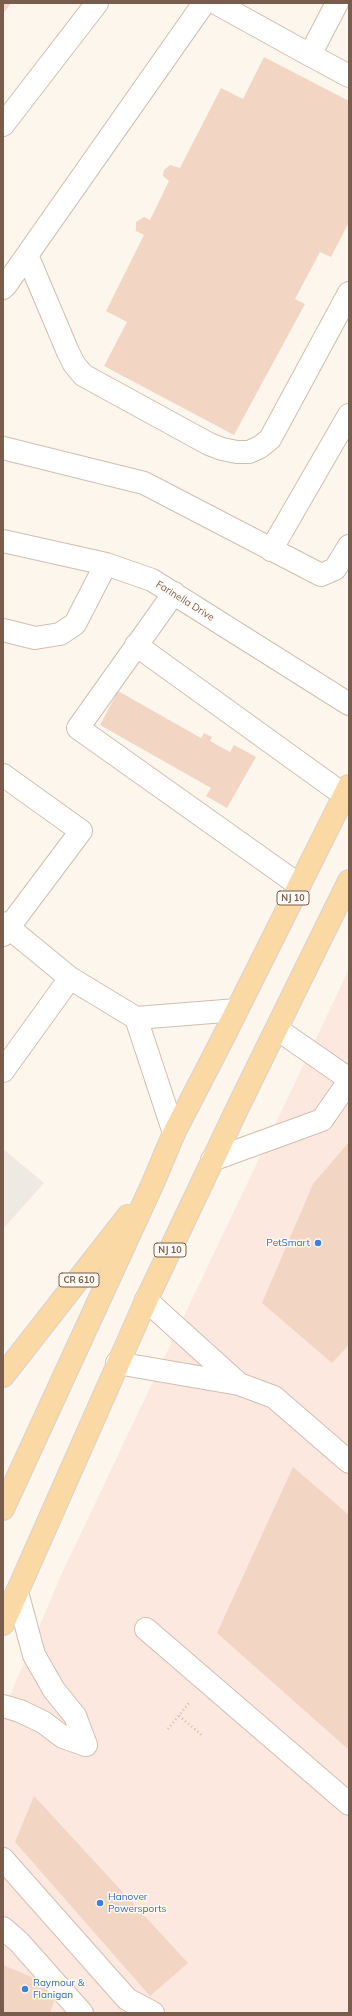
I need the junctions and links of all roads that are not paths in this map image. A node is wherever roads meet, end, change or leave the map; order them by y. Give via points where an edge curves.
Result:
1 (97, 3) edge
2 (204, 3) edge
3 (216, 3) edge
4 (337, 3) edge
5 (310, 55) junction
6 (349, 76) edge
7 (3, 125) edge
8 (28, 255) junction
9 (3, 288) edge
10 (347, 300) edge
11 (349, 415) edge
12 (3, 448) edge
13 (3, 541) edge
14 (349, 546) edge
15 (271, 550) junction
16 (106, 564) junction
17 (174, 593) junction
18 (3, 630) edge
19 (136, 646) junction
20 (349, 704) edge
21 (7, 785) edge
22 (347, 790) edge
23 (349, 881) edge
24 (299, 885) junction
25 (5, 929) edge
26 (70, 978) junction
27 (237, 1010) junction
28 (136, 1018) junction
29 (277, 1029) junction
30 (3, 1071) edge
31 (349, 1080) edge
32 (174, 1133) junction
33 (212, 1160) junction
34 (153, 1183) junction
35 (146, 1300) junction
36 (117, 1364) junction
37 (3, 1376) edge
38 (239, 1384) junction
39 (349, 1462) edge
40 (3, 1509) edge
41 (17, 1592) junction
42 (3, 1624) edge
43 (146, 1629) dead end
44 (3, 1706) edge
45 (349, 1804) edge
46 (3, 1859) edge
47 (3, 1928) edge
48 (76, 2010) edge
49 (153, 2013) edge

1 - 7 street
2 - 8 street
3 - 5 street
4 - 5 street
5 - 6 street
8 - 9 street
8 - 10 street via 68,352 83,375 209,444 237,452 249,452 270,439
11 - 15 street
12 - 15 street via 144,483
13 - 16 street, Farinella Drive
14 - 15 street via 335,569 321,575
16 - 17 street, Farinella Drive via 152,580
16 - 18 street via 75,624 60,634 35,638
17 - 19 street
17 - 20 street, Farinella Drive
19 - 22 street
19 - 24 street via 78,728
21 - 25 street via 81,831
22 - 24 main road, NJ 10
23 - 29 main road, NJ 10
24 - 27 main road, NJ 10
25 - 26 street
26 - 28 street
26 - 30 street
27 - 28 street
27 - 32 main road, NJ 10
28 - 32 street
29 - 31 street
29 - 33 main road, NJ 10
31 - 33 street via 322,1120
32 - 34 main road, NJ 10
33 - 35 main road, NJ 10
34 - 37 main road, CR 610
34 - 40 main road, NJ 10
35 - 36 main road, NJ 10
35 - 38 street
36 - 38 street
36 - 41 main road, NJ 10
38 - 39 street via 274,1397
41 - 42 main road, NJ 10
41 - 44 street via 34,1655 54,1690 75,1716 86,1745 63,1737 43,1722 20,1711
43 - 45 street
46 - 49 street via 127,1999
47 - 48 street via 19,1942

